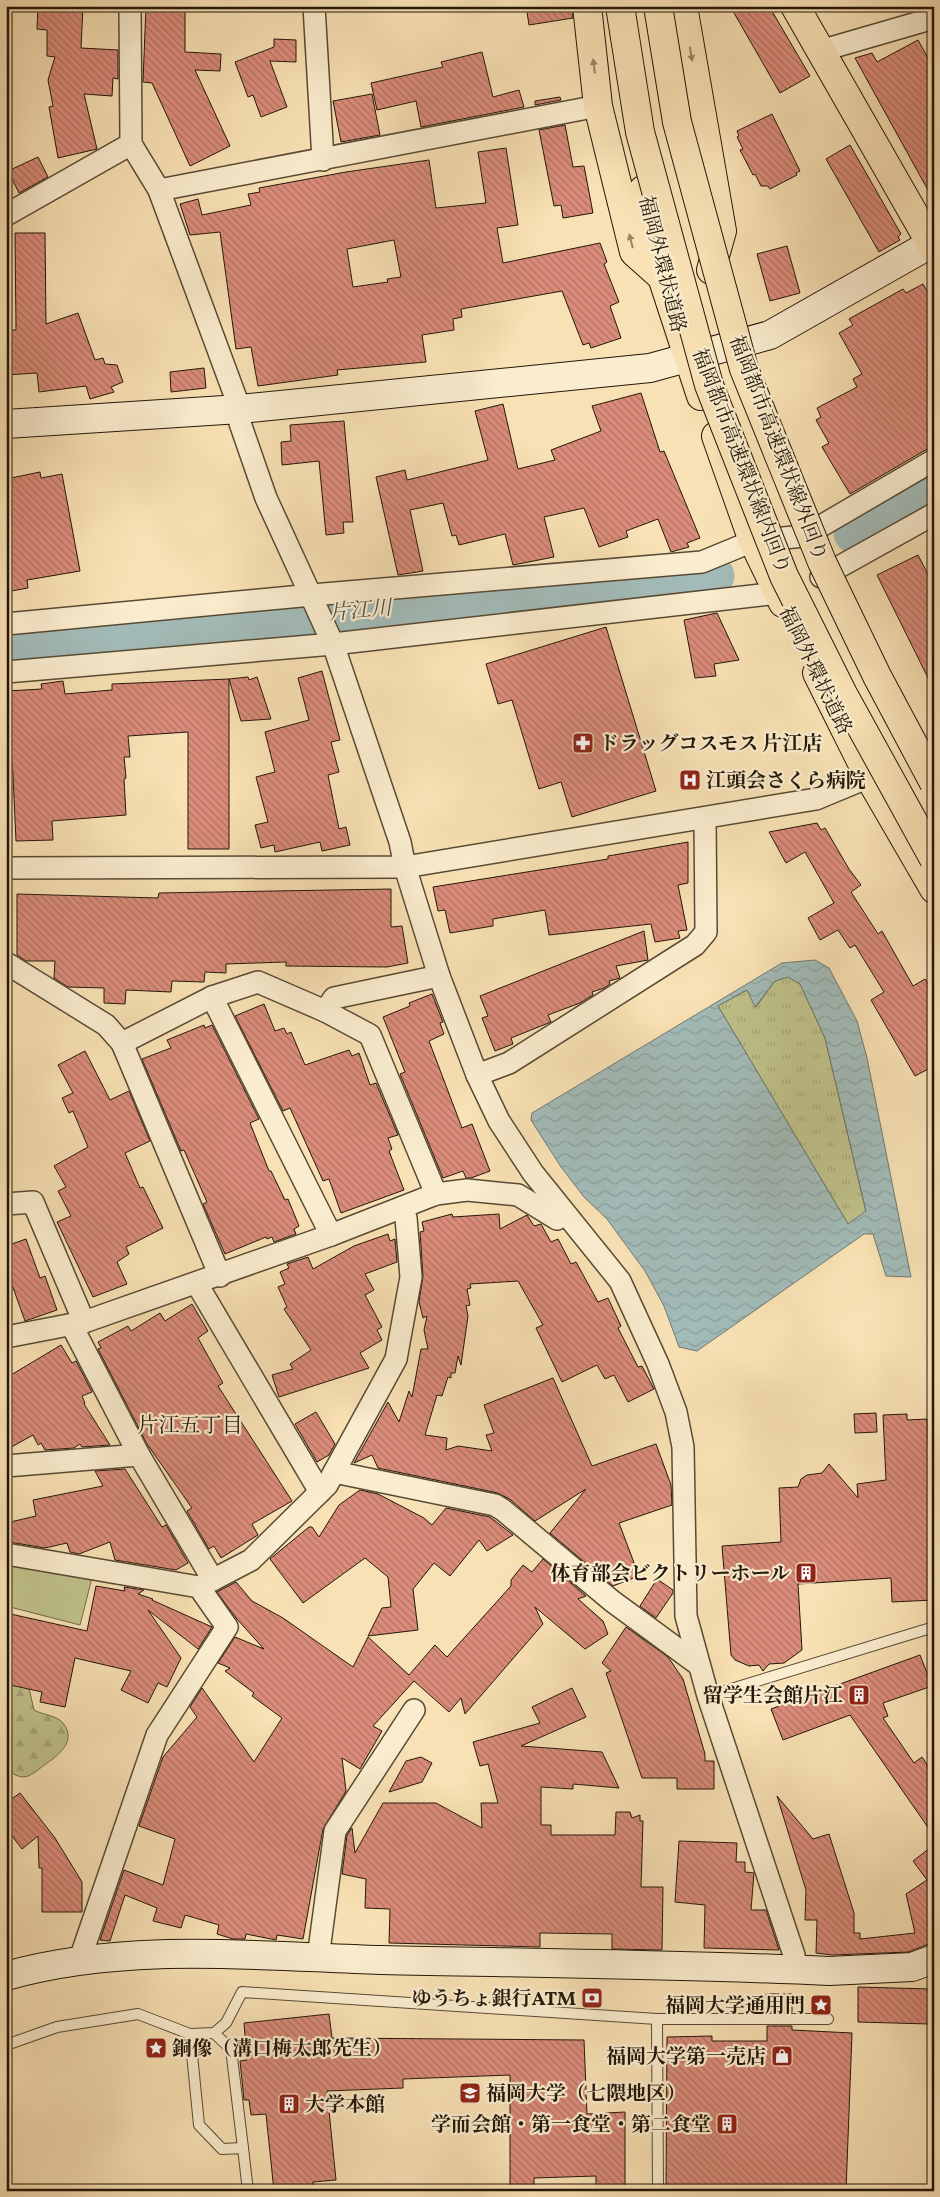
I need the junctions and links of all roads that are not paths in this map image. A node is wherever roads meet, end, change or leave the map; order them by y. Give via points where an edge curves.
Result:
1 (130, 6) edge
2 (314, 6) edge
3 (587, 6) edge
4 (611, 6) edge
5 (620, 6) edge
6 (658, 6) edge
7 (683, 6) edge
8 (795, 6) edge
9 (934, 18) edge
10 (820, 51) junction
11 (598, 106) junction
12 (131, 144) junction
13 (323, 160) junction
14 (159, 190) junction
15 (6, 215) edge
16 (933, 245) edge
17 (710, 271) junction
18 (662, 277) junction
19 (735, 346) junction
20 (688, 359) junction
21 (240, 409) junction
22 (6, 424) edge
23 (934, 460) edge
24 (932, 518) edge
25 (804, 536) junction
26 (754, 541) junction
27 (821, 576) junction
28 (778, 593) junction
29 (313, 596) junction
30 (6, 624) edge
31 (333, 644) junction
32 (6, 672) edge
33 (869, 777) junction
34 (934, 783) edge
35 (934, 792) edge
36 (705, 818) junction
37 (934, 859) edge
38 (405, 867) junction
39 (6, 868) edge
40 (934, 889) edge
41 (6, 963) edge
42 (438, 976) junction
43 (212, 997) junction
44 (325, 1011) junction
45 (122, 1043) junction
46 (477, 1076) junction
47 (436, 1194) junction
48 (6, 1204) edge
49 (401, 1208) junction
50 (563, 1213) junction
51 (331, 1235) junction
52 (220, 1276) junction
53 (197, 1284) junction
54 (78, 1324) junction
55 (6, 1337) edge
56 (139, 1455) junction
57 (6, 1466) edge
58 (334, 1472) junction
59 (320, 1492) junction
60 (6, 1554) edge
61 (206, 1584) junction
62 (934, 1627) edge
63 (699, 1665) junction
64 (708, 1696) junction
65 (414, 1710) dead end
66 (318, 1958) junction
67 (80, 1959) junction
68 (934, 1960) edge
69 (795, 1969) junction
70 (6, 1976) edge
71 (657, 2019) junction
72 (828, 2019) dead end
73 (190, 2034) junction
74 (214, 2034) junction
75 (6, 2045) edge
76 (243, 2148) junction
77 (248, 2191) edge
78 (658, 2191) edge

1 - 12 street
2 - 13 street
11 -> 3 main road
4 - 18 main road, 福岡外環状道路 via 622,93
5 - 37 main road, 福岡都市高速環状線内回り, bridge via 640,132 709,385 784,576 843,694
6 - 17 main road via 667,80
6 - 34 main road, 福岡都市高速環状線外回り, bridge via 677,122 744,369 822,562
7 -> 17 main road via 722,230
8 - 10 main road
9 - 10 street
10 - 16 main road
11 - 13 street
18 -> 11 main road via 634,252
12 - 14 street
12 - 15 street
13 - 14 street
14 - 21 street
16 - 19 street via 770,335
17 - 19 main road
18 - 20 main road, 福岡外環状道路
19 - 20 street
19 - 25 main road
20 - 21 street via 650,368
20 - 26 main road, 福岡外環状道路
21 - 22 street
21 - 29 street via 240,423 266,498
23 - 25 street
24 - 27 street
25 - 26 street
25 - 27 main road
26 - 28 main road, 福岡外環状道路
26 - 29 street via 702,562
27 - 35 main road
28 - 31 street
28 - 33 main road, 福岡外環状道路
29 - 30 street
29 - 31 street
31 - 32 street
31 - 38 street via 400,842
33 - 36 street via 816,799
33 - 40 main road, 福岡外環状道路
36 - 38 street
36 - 46 street via 706,932 694,945 509,1063
38 - 39 street
38 - 42 street
41 - 45 street via 106,1025
42 - 44 street via 334,998
42 - 46 street
43 - 44 street via 258,982
43 - 45 street
43 - 51 street
44 - 47 street via 370,1035
45 - 52 street
46 - 50 street via 499,1121
47 - 49 street
47 - 50 street via 467,1190 518,1195 557,1219
48 - 54 street via 33,1202
49 - 51 street
49 - 58 street via 406,1218 411,1277 396,1359
50 - 63 street via 620,1281 676,1412 683,1447 686,1616
51 - 52 street
52 - 53 street
53 - 54 street
53 - 59 street
54 - 55 street
54 - 56 street
56 - 57 street
56 - 61 street
58 - 59 street
58 - 63 street via 503,1510 612,1600
59 - 61 street via 251,1560
60 - 61 street
61 - 67 street via 227,1627 156,1735
62 - 64 lane
63 - 64 street
64 - 69 street via 794,1955
65 - 66 street via 336,1831
66 - 67 street via 202,1954
66 - 69 street
67 - 70 street
68 - 69 street via 912,1967
71 - 72 lane
71 - 74 lane via 242,1992 226,2023
71 - 78 lane
73 - 74 lane
73 - 75 lane via 138,2014 57,2028
73 - 76 lane via 200,2125 222,2149
74 - 76 lane via 231,2049
76 - 77 lane

